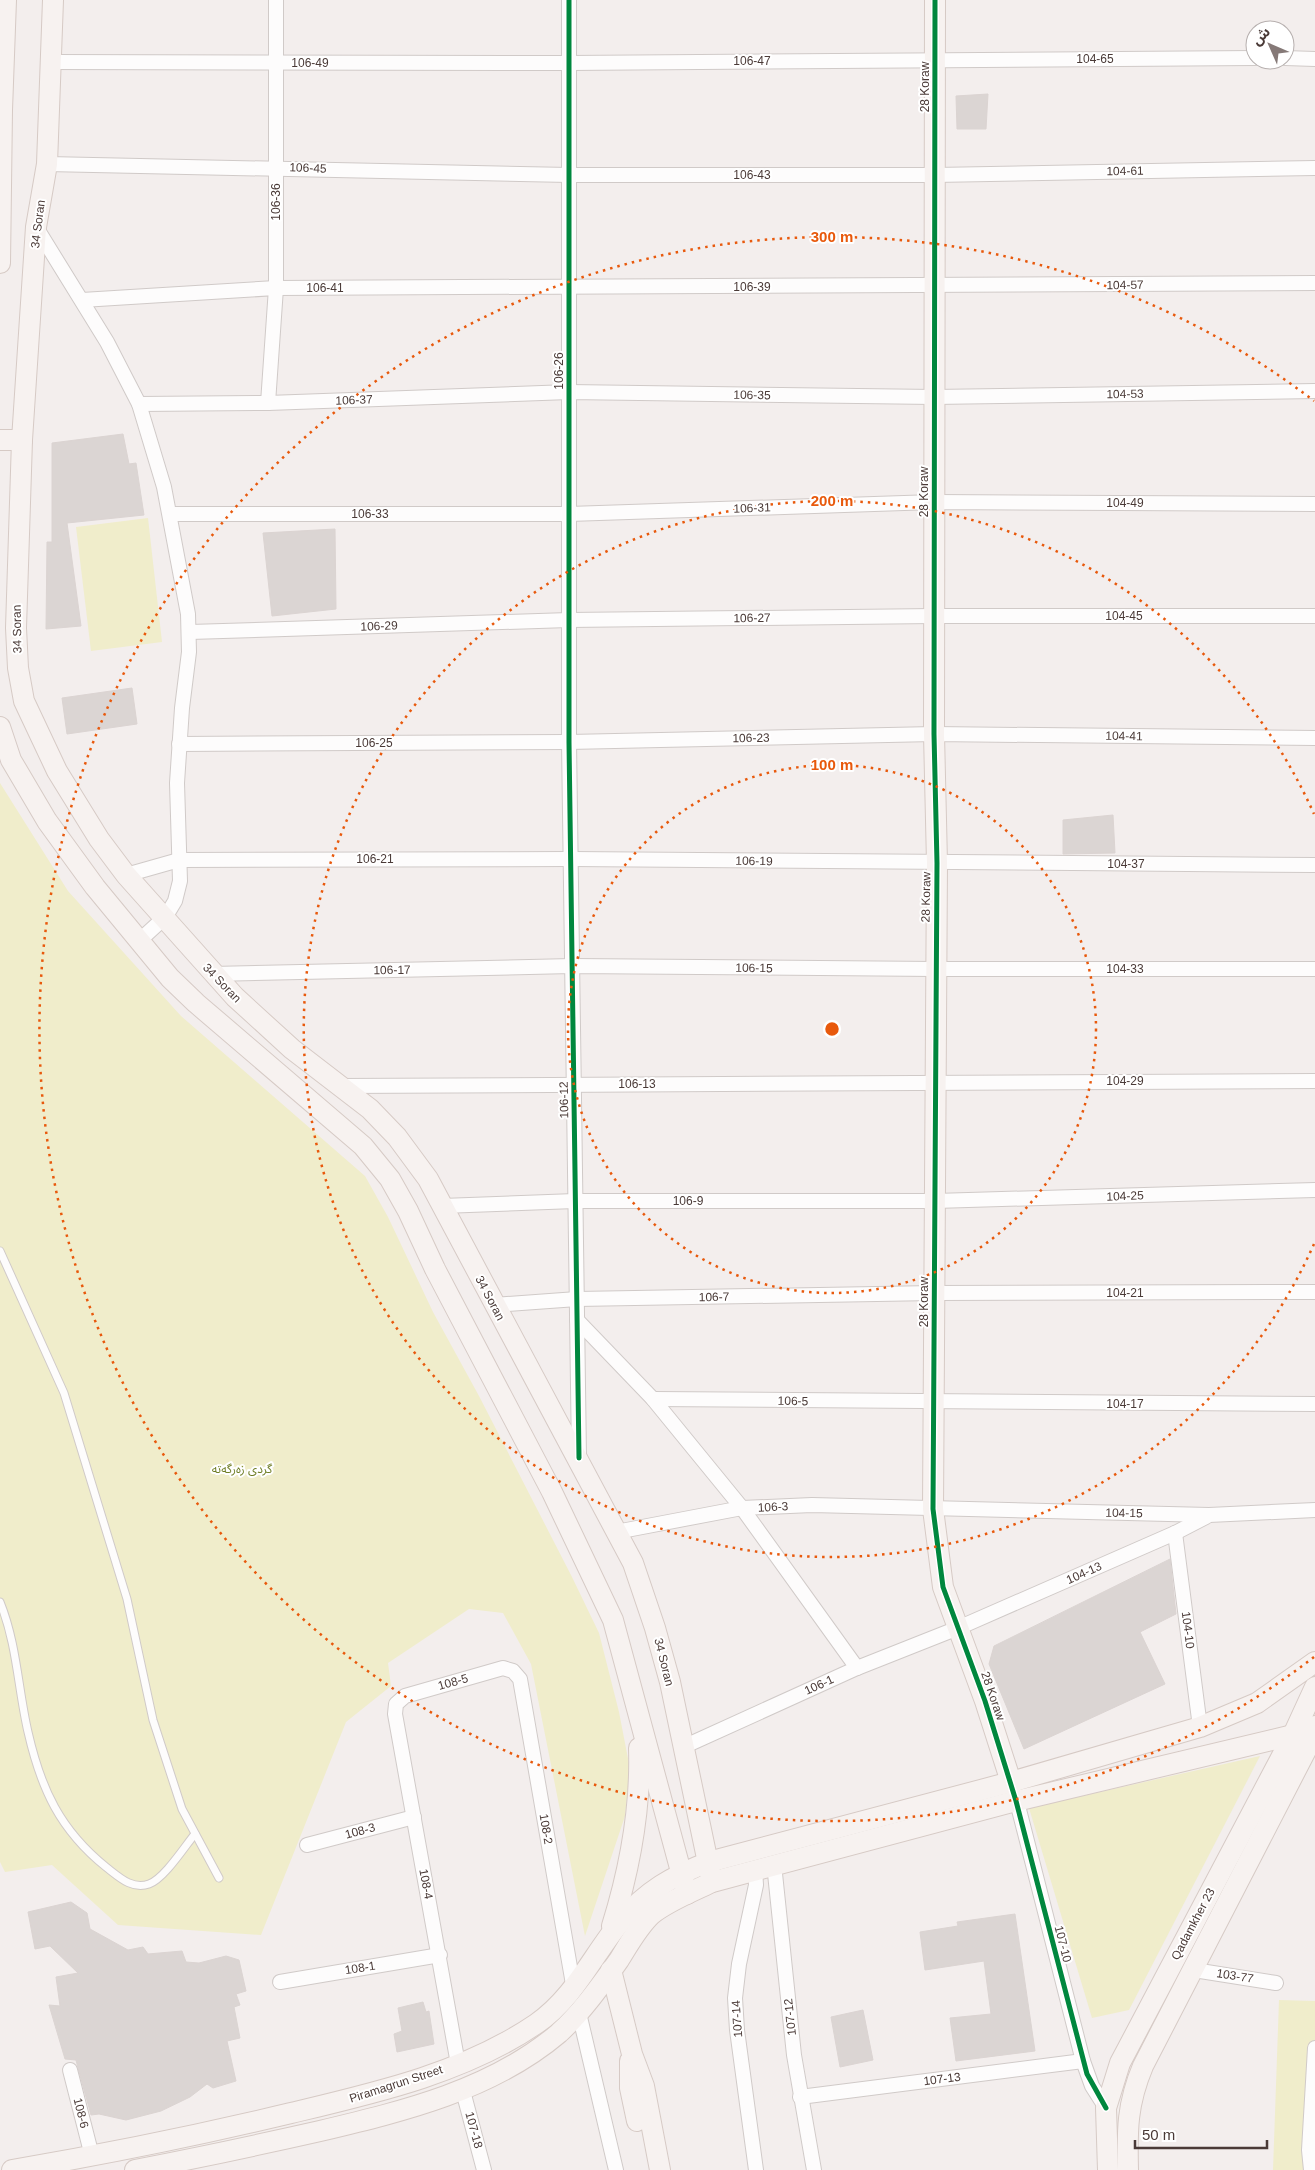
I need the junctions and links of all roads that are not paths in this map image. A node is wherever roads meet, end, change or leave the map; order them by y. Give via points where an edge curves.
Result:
1 (6, 0) edge
2 (53, 0) edge
3 (276, 0) edge
4 (568, 0) edge
5 (935, 0) edge
6 (1245, 58) edge
7 (1295, 58) edge
8 (1315, 59) edge
9 (935, 60) junction
10 (50, 62) junction
11 (275, 63) junction
12 (569, 63) junction
13 (46, 164) junction
14 (276, 167) junction
15 (1315, 168) edge
16 (568, 175) junction
17 (935, 175) junction
18 (36, 227) junction
19 (1, 229) edge
20 (0, 263) edge
21 (1315, 283) edge
22 (934, 286) junction
23 (569, 287) junction
24 (276, 288) junction
25 (82, 300) junction
26 (1315, 391) edge
27 (569, 392) junction
28 (934, 397) junction
29 (268, 403) junction
30 (138, 404) junction
31 (0, 440) edge
32 (22, 440) junction
33 (934, 502) junction
34 (1315, 504) edge
35 (170, 514) junction
36 (569, 514) junction
37 (934, 616) junction
38 (1315, 616) edge
39 (569, 620) junction
40 (190, 632) junction
41 (0, 728) edge
42 (934, 734) junction
43 (1315, 738) edge
44 (569, 742) junction
45 (179, 744) junction
46 (571, 858) junction
47 (179, 860) junction
48 (937, 863) junction
49 (1315, 865) edge
50 (126, 876) junction
51 (163, 919) junction
52 (139, 941) junction
53 (572, 966) junction
54 (935, 969) junction
55 (1315, 969) edge
56 (212, 974) junction
57 (1315, 1081) edge
58 (934, 1082) junction
59 (574, 1084) junction
60 (340, 1086) junction
61 (1315, 1190) edge
62 (575, 1201) junction
63 (934, 1201) junction
64 (442, 1206) junction
65 (0, 1251) edge
66 (1315, 1292) edge
67 (934, 1293) junction
68 (577, 1299) junction
69 (494, 1305) junction
70 (577, 1320) junction
71 (653, 1399) junction
72 (934, 1403) junction
73 (1315, 1404) edge
74 (579, 1458) junction
75 (742, 1508) junction
76 (933, 1509) junction
77 (1315, 1510) edge
78 (1209, 1516) junction
79 (616, 1532) junction
80 (1175, 1533) junction
81 (0, 1602) edge
82 (958, 1628) junction
83 (1315, 1662) edge
84 (857, 1668) junction
85 (512, 1671) joint
86 (1315, 1687) edge
87 (396, 1704) joint
88 (639, 1721) junction
89 (1315, 1726) edge
90 (1200, 1727) junction
91 (1315, 1733) edge
92 (1293, 1734) junction
93 (683, 1747) junction
94 (1011, 1782) junction
95 (1016, 1801) junction
96 (414, 1816) junction
97 (195, 1834) junction
98 (307, 1845) dead end
99 (709, 1862) junction
100 (764, 1866) junction
101 (681, 1873) junction
102 (219, 1878) dead end
103 (712, 1882) junction
104 (687, 1894) junction
105 (609, 1937) junction
106 (440, 1955) junction
107 (611, 1970) junction
108 (1194, 1970) junction
109 (280, 1982) dead end
110 (1276, 1983) dead end
111 (574, 1990) junction
112 (579, 2013) junction
113 (1315, 2048) edge
114 (632, 2054) junction
115 (1083, 2062) junction
116 (458, 2064) junction
117 (70, 2070) dead end
118 (463, 2091) junction
119 (800, 2097) junction
120 (1106, 2108) junction
121 (92, 2156) junction
122 (12, 2170) edge
123 (135, 2170) edge
124 (484, 2170) edge
125 (616, 2170) edge
126 (647, 2170) edge
127 (660, 2170) edge
128 (756, 2170) edge
129 (814, 2170) edge
130 (1108, 2170) edge
131 (1128, 2170) edge
132 (1312, 2170) edge

1 - 19 main road
2 - 10 main road, 34 Soran
3 - 11 street, 106-36
4 - 12 street, 106-26
5 - 9 main road, 28 Koraw
6 - 9 street, 104-65
7 - 8 street
9 - 12 street, 106-47
9 - 17 main road, 28 Koraw
10 - 11 street, 106-49
10 - 13 main road, 34 Soran
11 - 12 street, 106-49
11 - 14 street, 106-36
12 - 16 street, 106-26
13 - 14 street, 106-45
13 - 18 main road, 34 Soran
14 - 16 street, 106-45
14 - 24 street, 106-36
15 - 17 street, 104-61
16 - 17 street, 106-43
16 - 23 street, 106-26
17 - 22 main road, 28 Koraw
18 - 25 street
18 - 32 main road, 34 Soran
19 - 20 main road
21 - 22 street, 104-57
22 - 23 street, 106-39
22 - 28 main road, 28 Koraw
23 - 24 street, 106-41
23 - 27 street, 106-26
24 - 25 street, 106-41
24 - 29 street, 106-36
25 - 30 street
26 - 28 street, 104-53
27 - 28 street, 106-35
27 - 29 street, 106-37
27 - 36 street, 106-26
28 - 33 main road, 28 Koraw
29 - 30 street, 106-37
30 - 35 street
31 - 32 main road
32 - 50 main road, 34 Soran via 16,628 24,701 56,771
33 - 34 street, 104-49
33 - 36 street, 106-31
33 - 37 main road, 28 Koraw
35 - 36 street, 106-33
35 - 40 street
36 - 39 street, 106-26
37 - 38 street, 104-45
37 - 39 street, 106-27
37 - 42 main road, 28 Koraw
39 - 40 street, 106-29
39 - 44 street, 106-26
40 - 45 street
41 - 52 main road via 11,760 46,821
42 - 43 street, 104-41
42 - 44 street, 106-23
42 - 48 main road, 28 Koraw
44 - 45 street, 106-25
44 - 46 street, 106-12
45 - 47 street
46 - 47 street, 106-21
46 - 48 street, 106-19
46 - 53 street, 106-12
47 - 50 street, 106-21
47 - 51 street via 178,891
48 - 49 street, 104-37
48 - 54 main road, 28 Koraw
50 - 51 main road, 34 Soran
51 - 52 street
51 - 56 main road, 34 Soran
52 - 88 main road via 196,1003 363,1146 390,1179 595,1578 614,1620
53 - 54 street, 106-15
53 - 56 street, 106-17
53 - 59 street, 106-12
54 - 55 street, 104-33
54 - 58 main road, 28 Koraw
56 - 60 main road, 34 Soran via 292,1049
57 - 58 street, 104-29
58 - 59 street, 106-13
58 - 63 main road, 28 Koraw
59 - 60 street, 106-13
59 - 62 street, 106-12
60 - 64 main road, 34 Soran via 370,1109 398,1137 428,1179
61 - 63 street, 104-25
62 - 63 street, 106-9
62 - 64 street, 106-9
62 - 68 street, 106-12
63 - 67 main road, 28 Koraw
64 - 69 main road, 34 Soran
65 - 97 lane via 64,1393 127,1599 153,1720 182,1809
66 - 67 street, 104-21
67 - 68 street, 106-7
67 - 72 main road, 28 Koraw
68 - 69 street, 106-7
68 - 70 street, 106-12
69 - 74 main road, 34 Soran
70 - 71 street
70 - 74 street, 106-12
71 - 72 street, 106-5
71 - 75 street
72 - 73 street, 104-17
72 - 76 main road, 28 Koraw
74 - 79 main road, 34 Soran
75 - 76 street, 106-3 via 812,1504
75 - 79 street, 106-3
75 - 84 street
76 - 78 street, 104-15
76 - 82 main road, 28 Koraw via 943,1587
77 - 78 street, 104-15
78 - 80 street, 104-13
79 - 93 main road, 34 Soran via 633,1563 655,1628
80 - 82 street, 104-13
80 - 90 street, 104-10
81 - 97 lane via 20,1681 28,1732 48,1799 70,1832 123,1881 136,1886 151,1884
82 - 84 street, 106-1
82 - 94 main road, 28 Koraw
83 - 90 main road, Piramagrun Street via 1257,1703
84 - 93 street, 106-1
85 - 87 street, 108-5 via 503,1668 405,1696
85 - 111 street, 108-2 via 520,1679
86 - 92 main road, Qadamkher 23
87 - 96 street, 108-4 via 395,1714
88 - 101 main road
88 - 105 main road via 640,1765 632,1843 622,1895
89 - 92 main road, Piramagrun Street
90 - 94 main road, Piramagrun Street
91 - 108 main road, Qadamkher 23
92 - 95 main road, Piramagrun Street
92 - 120 main road, Qadamkher 23 via 1120,2063
93 - 99 main road, 34 Soran
94 - 95 street, 107-10
94 - 99 main road, Piramagrun Street
95 - 100 main road, Piramagrun Street
95 - 115 street, 107-10
96 - 98 street, 108-3
96 - 106 street, 108-4
97 - 102 lane
99 - 101 main road, Piramagrun Street
99 - 103 main road, 34 Soran
100 - 103 main road, Piramagrun Street
100 - 119 street, 107-12
100 - 128 street, 107-14 via 756,1885 735,1998
101 - 104 main road
101 - 105 main road, Piramagrun Street via 653,1889
103 - 104 main road, Piramagrun Street
104 - 107 main road, Piramagrun Street via 651,1915
105 - 111 main road, Piramagrun Street
106 - 109 street, 108-1
106 - 116 street, 108-4
107 - 112 main road, Piramagrun Street
107 - 114 main road
108 - 110 street, 103-77
108 - 131 main road, Qadamkher 23 via 1133,2092 1127,2134
111 - 116 main road, Piramagrun Street via 538,2023
112 - 118 main road, Piramagrun Street via 533,2052
112 - 125 street
113 - 132 street via 1309,2150
114 - 126 main road via 630,2088
114 - 127 main road via 644,2086
115 - 119 street, 107-13
115 - 120 street, 107-10 via 1092,2086
116 - 121 main road, Piramagrun Street via 377,2093
117 - 121 street, 108-6
118 - 123 main road, Piramagrun Street via 382,2116 227,2153
118 - 124 street, 107-18
119 - 129 street, 107-12
120 - 130 main road, Qadamkher 23
121 - 122 main road, Piramagrun Street

